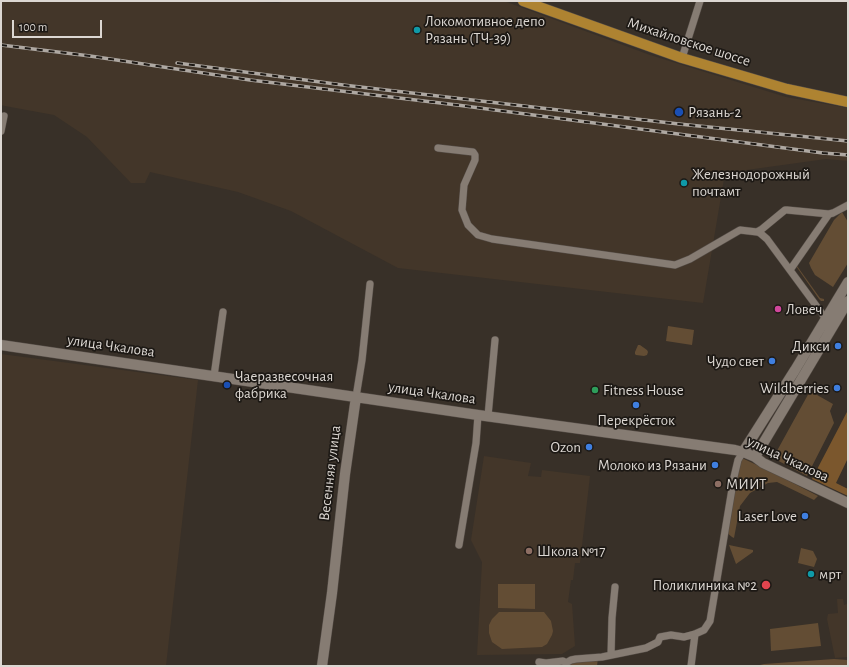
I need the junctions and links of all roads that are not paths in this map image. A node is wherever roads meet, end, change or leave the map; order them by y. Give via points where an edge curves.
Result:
1 (523, 1) edge
2 (700, 1) edge
3 (682, 58) junction
4 (848, 102) edge
5 (4, 116) dead end
6 (1, 131) edge
7 (438, 148) dead end
8 (848, 204) edge
9 (829, 214) junction
10 (757, 232) junction
11 (790, 270) junction
12 (848, 282) edge
13 (370, 284) dead end
14 (848, 301) edge
15 (223, 312) dead end
16 (830, 323) junction
17 (495, 340) dead end
18 (1, 345) edge
19 (214, 376) junction
20 (356, 397) junction
21 (483, 416) junction
22 (743, 452) junction
23 (755, 457) junction
24 (848, 503) edge
25 (459, 545) dead end
26 (615, 587) dead end
27 (695, 634) junction
28 (611, 655) junction
29 (539, 662) dead end
30 (322, 666) edge
31 (691, 666) edge

1 - 3 main road, Михайловское шоссе
2 - 3 street
3 - 4 main road, Михайловское шоссе via 787,89
5 - 6 street
7 - 10 street via 473,152 475,155 464,185 462,210 468,225 478,234 492,239 675,265 696,256 740,230
8 - 9 street
9 - 10 street via 784,210
9 - 11 street
10 - 11 street via 767,239
11 - 16 street
12 - 16 street
13 - 20 street, Весенняя улица
14 - 16 street
15 - 19 street
16 - 22 street
16 - 23 street
17 - 21 street
18 - 19 street, улица Чкалова
19 - 20 street, улица Чкалова
20 - 21 street, улица Чкалова
20 - 30 street, Весенняя улица via 344,474
21 - 22 street, улица Чкалова
21 - 25 street
22 - 23 street, улица Чкалова
22 - 27 street via 734,477 710,621 704,630
23 - 24 street, улица Чкалова
26 - 28 street
27 - 28 street via 684,637 660,637 658,642 646,648
27 - 31 street
28 - 29 street via 576,659 566,663

